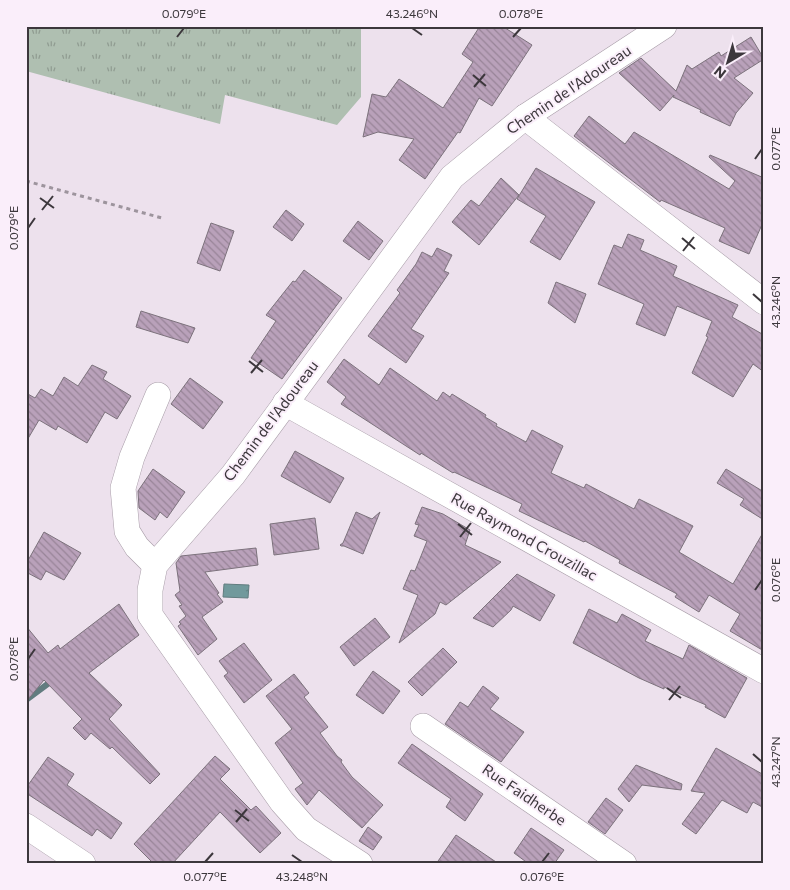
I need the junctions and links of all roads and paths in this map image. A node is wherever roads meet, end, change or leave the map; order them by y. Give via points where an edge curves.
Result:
1 (664, 26) edge
2 (526, 117) junction
3 (26, 181) edge
4 (162, 218) dead end
5 (764, 302) edge
6 (158, 395) dead end
7 (285, 403) junction
8 (155, 565) junction
9 (764, 671) edge
10 (423, 726) dead end
11 (26, 826) edge
12 (83, 864) edge
13 (360, 864) edge
14 (624, 864) edge

1 - 2 street, Chemin de l'Adoureau
2 - 5 street
2 - 7 street, Chemin de l'Adoureau via 452,178
3 - 4 path
6 - 8 street via 123,488 127,531 137,548
7 - 8 street, Chemin de l'Adoureau via 232,475
7 - 9 street, Rue Raymond Crouzillac
8 - 13 street, Chemin de l'Adoureau via 150,615 282,802 306,829
10 - 14 street, Rue Faidherbe
11 - 12 street

